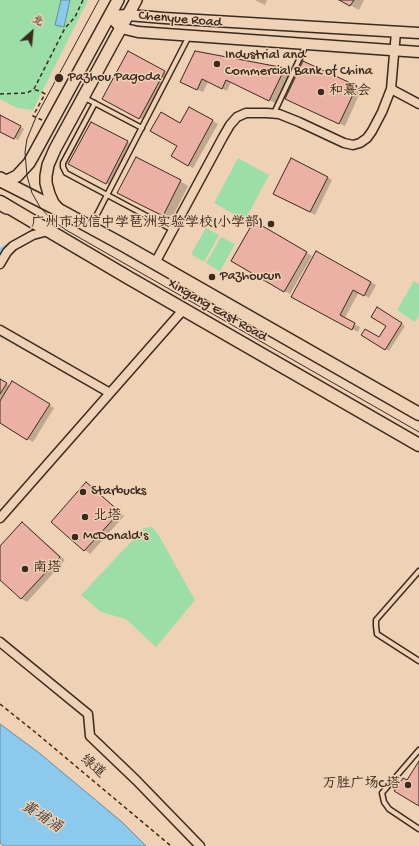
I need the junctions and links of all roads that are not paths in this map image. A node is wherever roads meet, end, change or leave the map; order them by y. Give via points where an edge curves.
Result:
1 (118, 0) edge
2 (136, 0) edge
3 (128, 15) junction
4 (110, 16) junction
5 (121, 28) junction
6 (396, 32) junction
7 (419, 33) edge
8 (189, 36) junction
9 (307, 44) junction
10 (394, 49) junction
11 (419, 52) edge
12 (391, 89) junction
13 (83, 97) junction
14 (95, 103) junction
15 (419, 104) edge
16 (274, 114) junction
17 (142, 128) junction
18 (1, 180) edge
19 (107, 195) junction
20 (2, 204) edge
21 (59, 210) junction
22 (91, 227) junction
23 (173, 230) junction
24 (48, 231) junction
25 (155, 263) junction
26 (0, 264) edge
27 (183, 310) junction
28 (0, 330) edge
29 (110, 393) junction
30 (419, 414) edge
31 (419, 445) edge
32 (0, 518) edge
33 (419, 571) edge
34 (0, 642) edge
35 (419, 661) edge
36 (419, 750) edge
37 (419, 829) edge
38 (200, 846) edge

1 - 4 main road
2 - 3 main road
3 - 4 street, Chenyue Road
3 - 5 main road
3 - 6 street, Chenyue Road
4 - 5 street, Chenyue Road
4 - 18 main road via 29,163 17,176
5 - 8 street, Chenyue Road
5 - 13 main road
6 - 7 street, Chenyue Road
6 - 10 street
8 - 9 street, Chenyue Road
8 - 17 lane
9 - 10 street, Chenyue Road
9 - 16 lane
10 - 11 street, Chenyue Road
10 - 12 street
12 - 15 street
12 - 16 street via 372,131 367,138 353,145 289,117
13 - 14 lane
13 - 21 main road via 46,169 49,194
14 - 17 lane
14 - 19 lane via 63,167 66,173
16 - 23 street via 246,113 237,117
17 - 19 lane
18 - 21 main road, Xingang East Road
19 - 22 lane
19 - 23 lane
20 - 24 main road, Xingang East Road
21 - 22 main road, Xingang East Road
22 - 25 main road, Xingang East Road
23 - 25 street
24 - 26 street via 33,235 13,246
24 - 27 main road, Xingang East Road
25 - 30 main road, Xingang East Road
27 - 29 street
27 - 31 main road, Xingang East Road
28 - 29 street
29 - 32 street
33 - 35 lane via 376,620 377,634
34 - 38 street via 88,714 90,736
36 - 37 lane via 382,793 389,810

